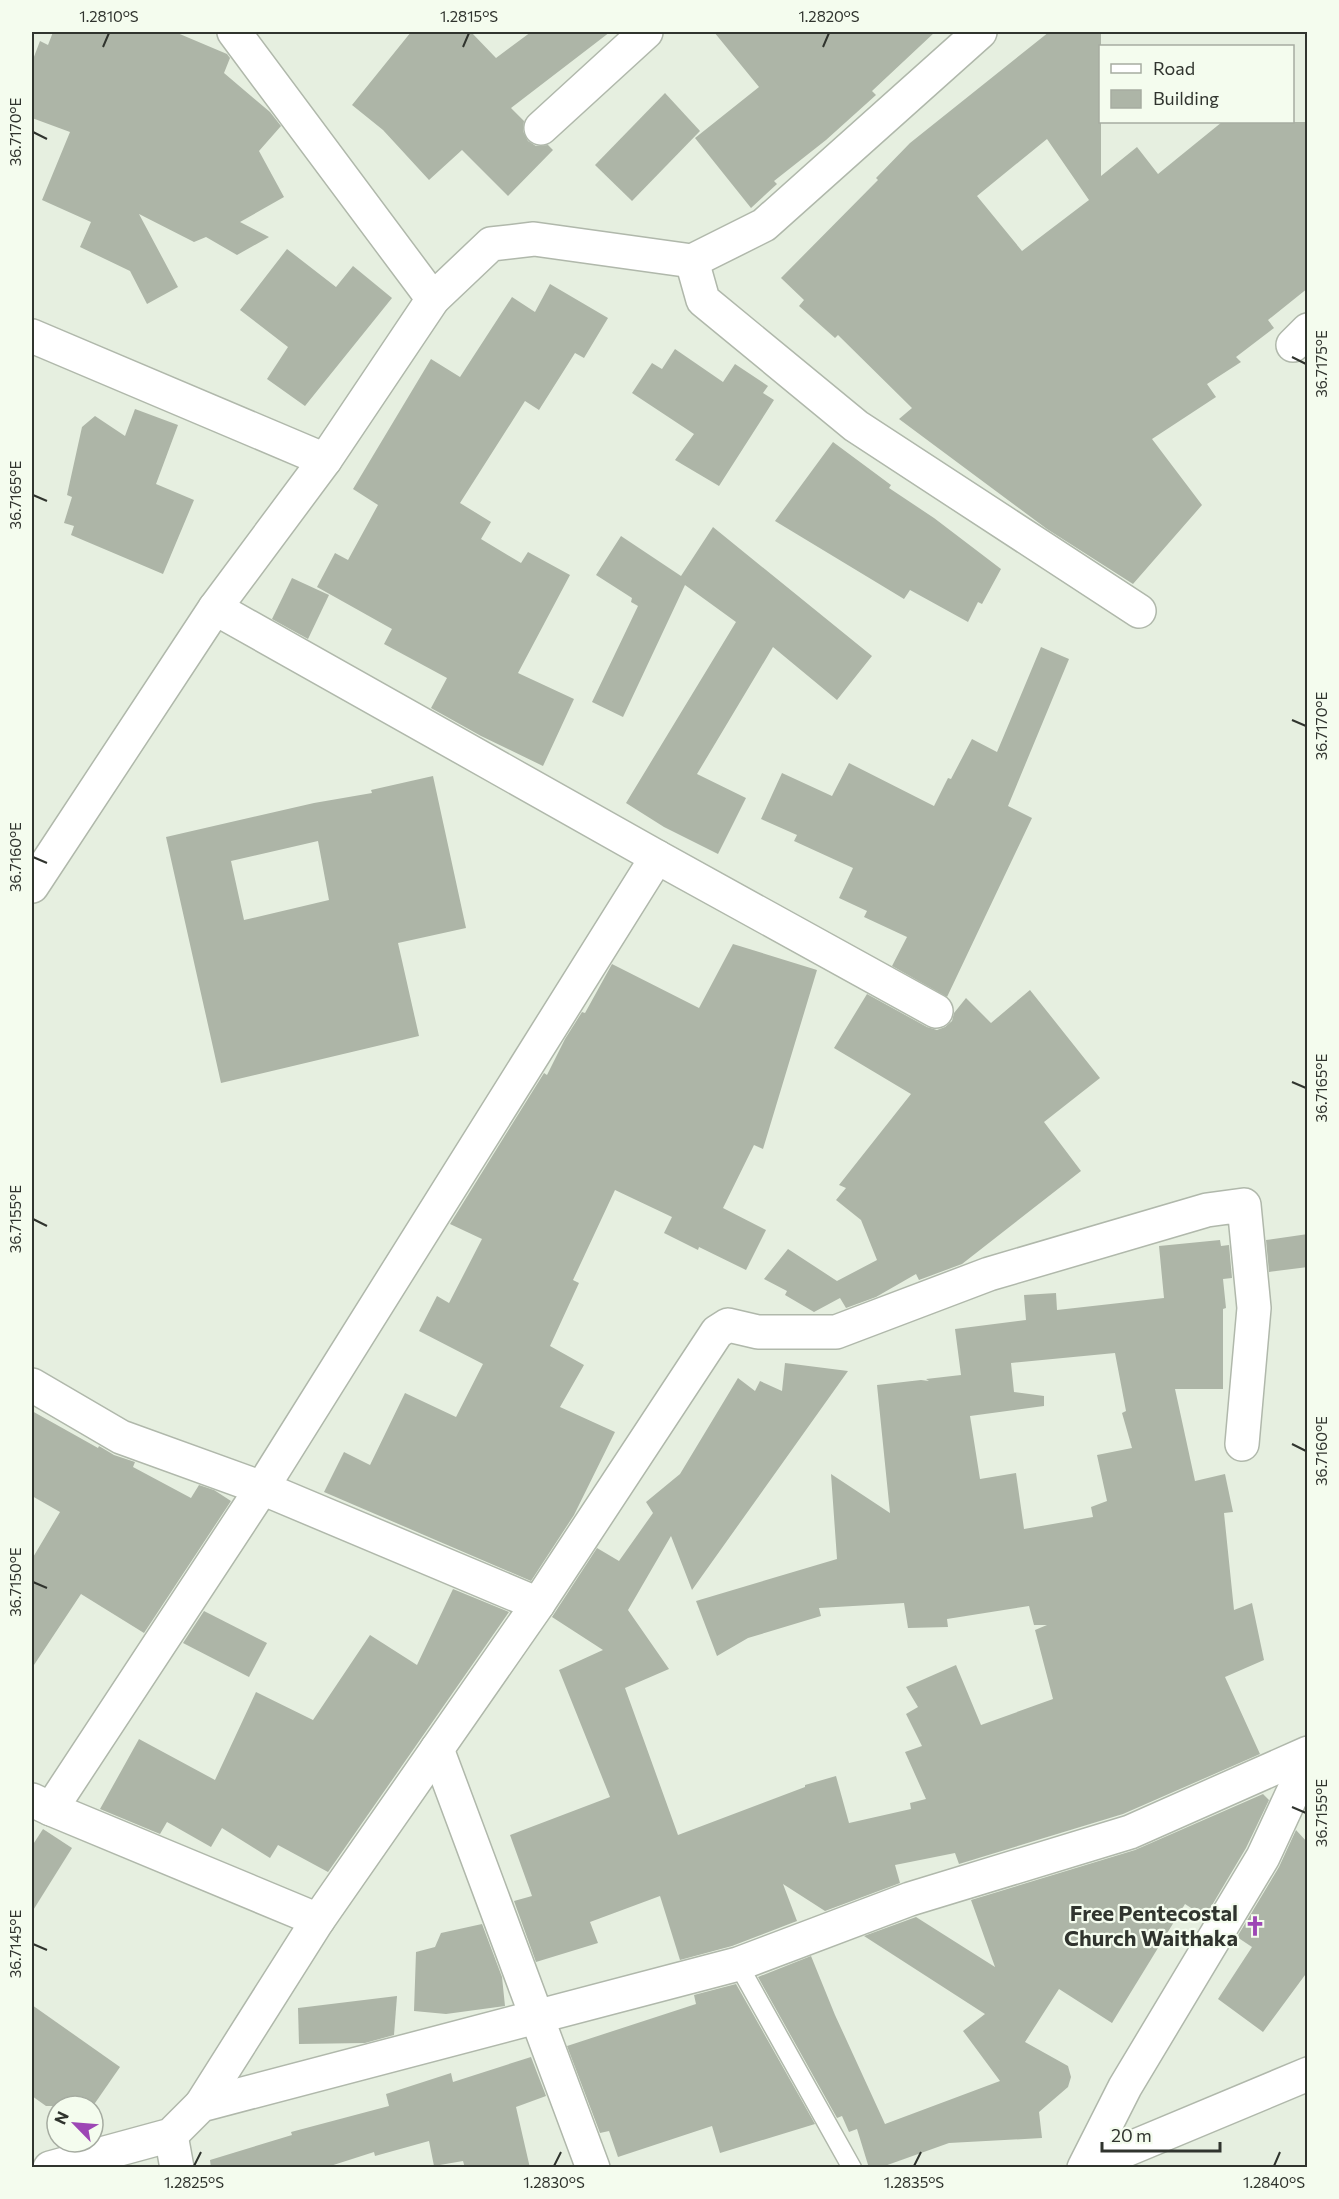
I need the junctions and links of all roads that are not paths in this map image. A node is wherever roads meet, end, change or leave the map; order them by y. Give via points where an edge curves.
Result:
1 (234, 32) edge
2 (646, 32) edge
3 (980, 32) edge
4 (542, 128) dead end
5 (692, 261) junction
6 (434, 299) junction
7 (32, 336) edge
8 (325, 460) junction
9 (215, 608) junction
10 (1139, 611) dead end
11 (657, 857) junction
12 (32, 886) edge
13 (936, 1011) dead end
14 (32, 1385) edge
15 (1242, 1444) dead end
16 (262, 1488) junction
17 (538, 1604) junction
18 (437, 1749) junction
19 (1308, 1753) edge
20 (1308, 1760) edge
21 (41, 1805) edge
22 (318, 1920) junction
23 (738, 1964) junction
24 (536, 2018) junction
25 (1308, 2074) edge
26 (201, 2105) junction
27 (171, 2135) junction
28 (50, 2168) edge
29 (177, 2168) edge
30 (593, 2168) edge
31 (852, 2168) edge
32 (1084, 2168) edge
33 (1094, 2168) edge

1 - 6 street
2 - 4 street
3 - 5 street via 764,225
5 - 6 street via 534,239 491,244
5 - 10 street via 703,300 856,426
6 - 8 street
7 - 8 street
8 - 9 street
9 - 11 street
9 - 12 street
11 - 13 street
11 - 16 street
14 - 16 street via 122,1437
15 - 17 street via 1254,1308 1244,1205 1207,1210 989,1274 836,1332 758,1332 728,1324 717,1332
16 - 17 street
16 - 21 street
17 - 18 street
18 - 22 street
18 - 24 street
19 - 23 street via 1130,1832 910,1899
20 - 32 street via 1263,1857 1125,2087
21 - 22 street
22 - 26 street
23 - 24 street
23 - 31 lane
24 - 26 street
24 - 30 street
25 - 33 street via 1102,2160
26 - 27 street
27 - 28 street
27 - 29 street

